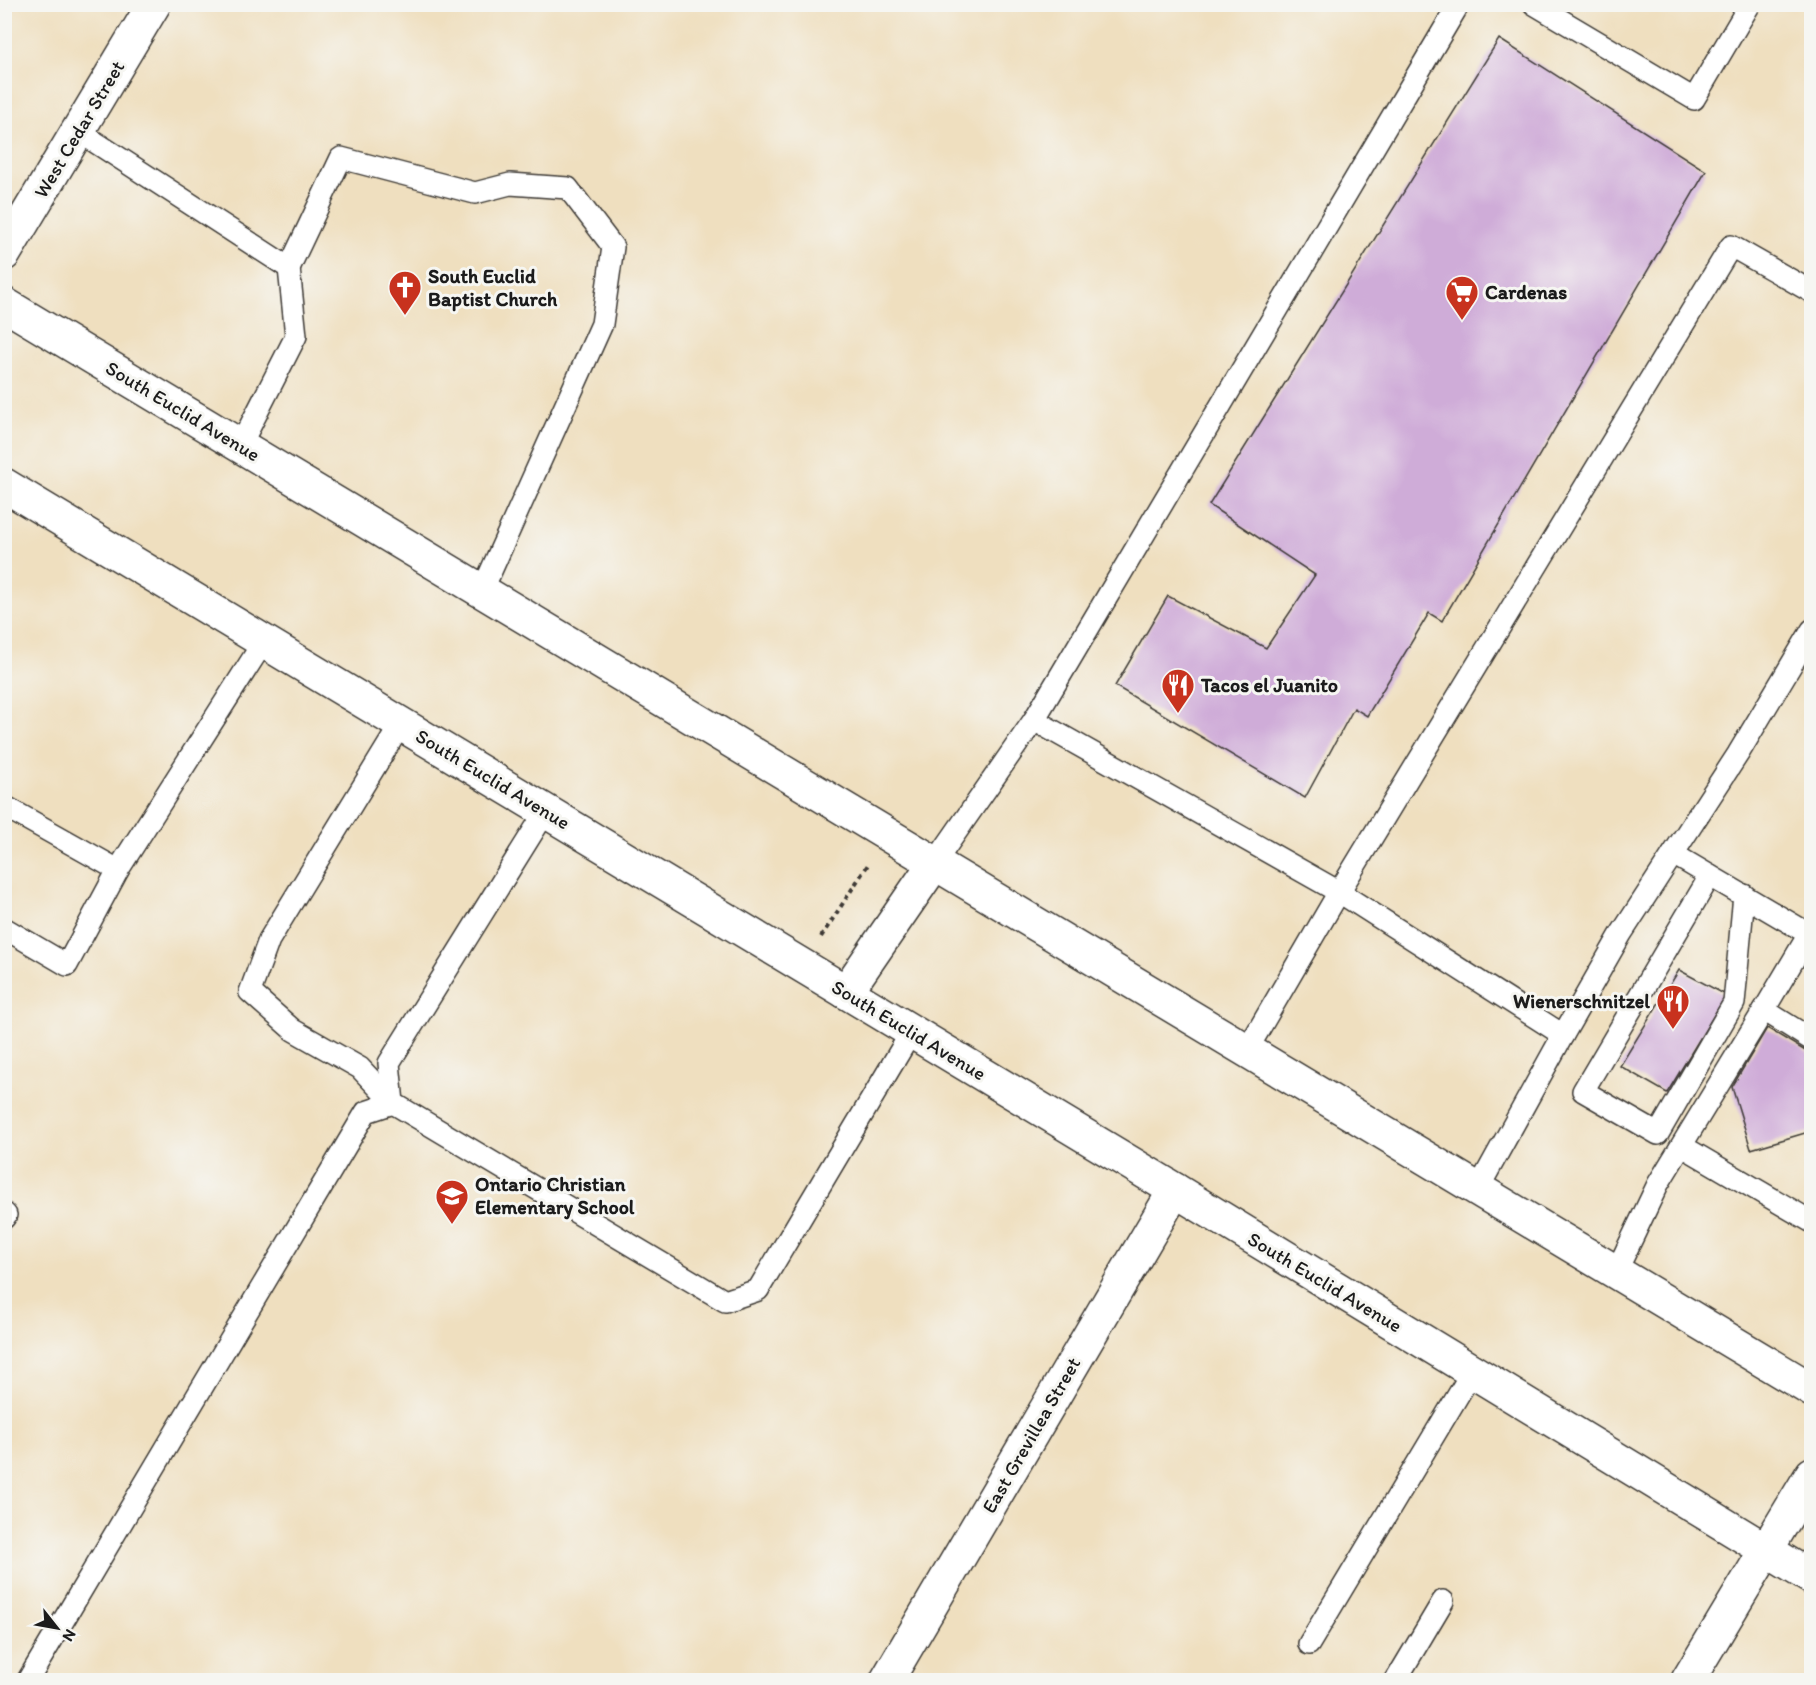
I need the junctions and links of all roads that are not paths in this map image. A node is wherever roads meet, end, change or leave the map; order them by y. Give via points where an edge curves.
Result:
1 (154, 4) edge
2 (1459, 4) edge
3 (1534, 4) edge
4 (1750, 4) edge
5 (78, 131) junction
6 (4, 254) edge
7 (289, 268) junction
8 (1812, 292) edge
9 (4, 304) edge
10 (240, 446) junction
11 (4, 485) edge
12 (482, 591) junction
13 (1812, 630) edge
14 (264, 641) junction
15 (1034, 720) junction
16 (401, 724) junction
17 (4, 806) edge
18 (546, 811) junction
19 (1673, 854) junction
20 (934, 864) junction
21 (118, 870) junction
22 (1710, 876) junction
23 (1339, 892) junction
24 (1744, 895) junction
25 (4, 928) edge
26 (1810, 935) edge
27 (846, 992) junction
28 (1764, 1011) junction
29 (912, 1031) junction
30 (1563, 1035) junction
31 (1812, 1040) edge
32 (1247, 1050) junction
33 (393, 1103) junction
34 (1682, 1146) junction
35 (1478, 1189) junction
36 (1175, 1190) junction
37 (1812, 1222) edge
38 (1616, 1272) junction
39 (1472, 1372) junction
40 (1812, 1390) edge
41 (1812, 1474) edge
42 (1764, 1551) junction
43 (1812, 1578) edge
44 (1443, 1601) dead end
45 (1309, 1644) dead end
46 (28, 1680) edge
47 (887, 1680) edge
48 (1396, 1680) edge
49 (1688, 1680) edge

1 - 5 main road, West Cedar Street
2 - 15 lane
3 - 4 lane via 1694,99
5 - 6 main road, West Cedar Street
5 - 7 lane
7 - 10 lane via 296,336
7 - 12 lane via 341,159 475,193 510,184 568,188 613,247 602,324
8 - 23 lane via 1731,246
9 - 10 main road, South Euclid Avenue
10 - 12 main road, South Euclid Avenue
11 - 14 main road, South Euclid Avenue
12 - 20 main road, South Euclid Avenue
13 - 19 lane
14 - 16 main road, South Euclid Avenue
14 - 21 lane
15 - 20 lane
15 - 23 lane
16 - 18 main road, South Euclid Avenue
16 - 33 lane via 269,940 250,992 293,1030 360,1068
17 - 21 lane
18 - 27 main road, South Euclid Avenue
18 - 33 lane via 389,1063
19 - 22 lane
19 - 30 lane
20 - 27 main road
20 - 32 main road, South Euclid Avenue
21 - 25 lane via 67,965
22 - 24 lane
22 - 24 lane via 1583,1090 1658,1134 1734,1003
23 - 30 lane
23 - 32 lane
24 - 26 lane
26 - 28 lane
27 - 29 main road, South Euclid Avenue
28 - 31 lane
28 - 34 lane
29 - 33 lane via 758,1290 725,1301
29 - 36 main road, South Euclid Avenue
30 - 35 lane
32 - 35 main road, South Euclid Avenue
33 - 46 lane via 366,1112
34 - 37 lane
34 - 38 lane via 1658,1184
35 - 38 main road, South Euclid Avenue
36 - 39 main road, South Euclid Avenue
36 - 47 main road, East Grevillea Street
38 - 40 main road, South Euclid Avenue
39 - 42 main road, South Euclid Avenue
39 - 45 lane
41 - 42 main road
42 - 43 main road, South Euclid Avenue
42 - 49 main road
44 - 48 lane

